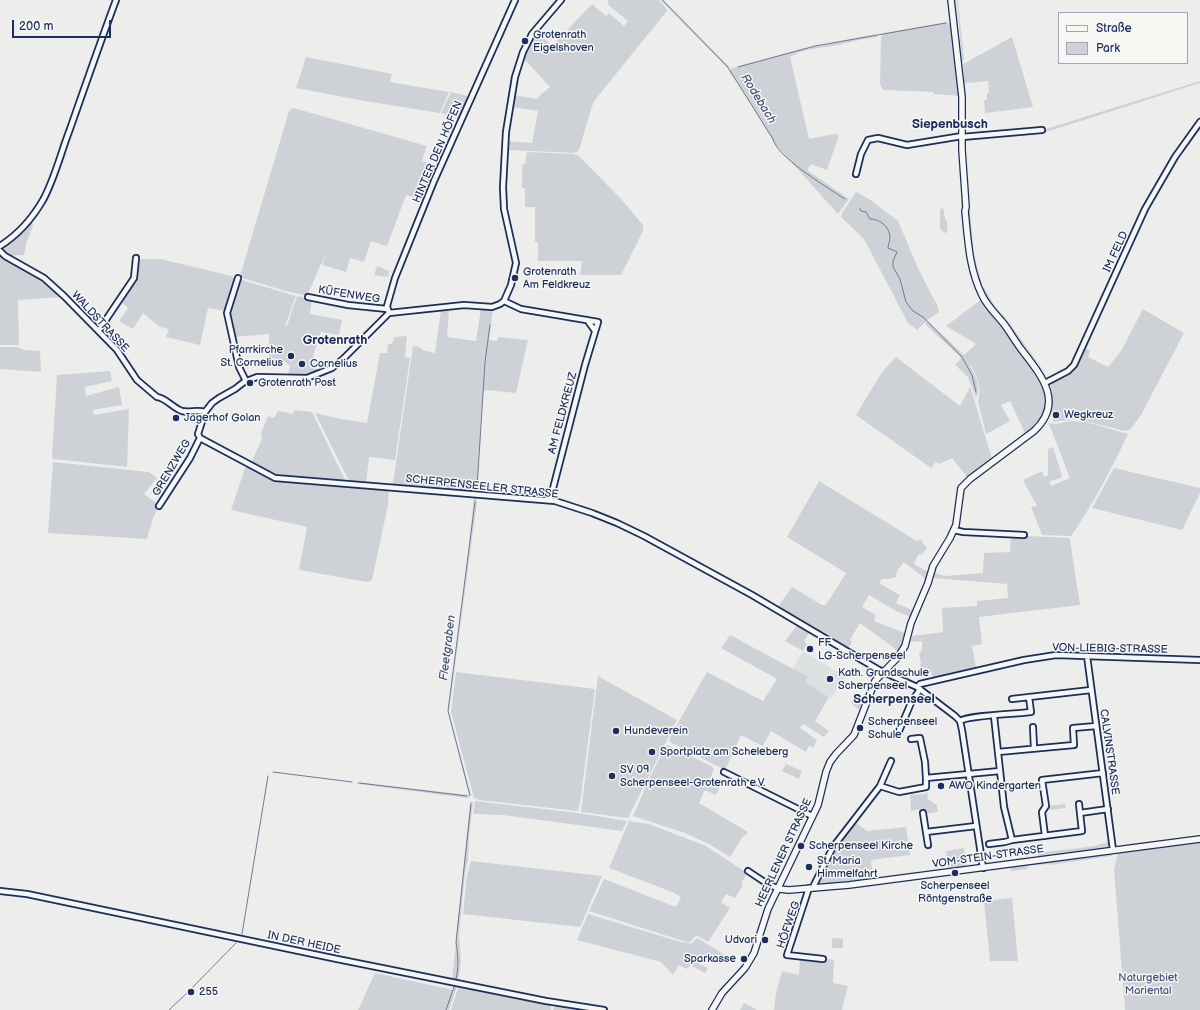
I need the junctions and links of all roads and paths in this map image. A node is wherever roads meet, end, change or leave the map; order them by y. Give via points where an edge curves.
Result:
1 (116, 0) edge
2 (515, 0) edge
3 (561, 0) edge
4 (951, 0) edge
5 (1200, 122) edge
6 (1042, 130) dead end
7 (962, 137) junction
8 (856, 174) dead end
9 (0, 246) edge
10 (0, 251) edge
11 (136, 258) dead end
12 (238, 278) dead end
13 (308, 297) dead end
14 (504, 301) junction
15 (388, 311) junction
16 (587, 320) junction
17 (99, 330) junction
18 (596, 331) junction
19 (246, 381) junction
20 (1045, 383) junction
21 (205, 412) junction
22 (200, 438) junction
23 (550, 500) junction
24 (159, 506) dead end
25 (954, 530) junction
26 (1024, 535) dead end
27 (1087, 656) junction
28 (1200, 660) edge
29 (883, 671) junction
30 (919, 688) junction
31 (1091, 690) junction
32 (1029, 697) junction
33 (1012, 699) dead end
34 (994, 716) junction
35 (960, 721) junction
36 (1096, 726) junction
37 (1033, 727) dead end
38 (900, 731) dead end
39 (911, 740) dead end
40 (1034, 748) junction
41 (998, 752) junction
42 (891, 761) dead end
43 (1000, 771) junction
44 (724, 772) dead end
45 (1103, 772) junction
46 (968, 774) junction
47 (926, 778) junction
48 (880, 786) junction
49 (1079, 804) dead end
50 (1108, 809) junction
51 (923, 813) dead end
52 (1080, 813) junction
53 (812, 816) junction
54 (976, 826) junction
55 (926, 832) junction
56 (1044, 836) junction
57 (1200, 839) edge
58 (1012, 840) junction
59 (989, 844) dead end
60 (928, 845) dead end
61 (1113, 850) junction
62 (983, 868) junction
63 (748, 872) dead end
64 (812, 888) junction
65 (778, 889) junction
66 (0, 891) edge
67 (823, 959) dead end
68 (604, 1010) edge
69 (712, 1010) edge

1 - 9 street via 43,200 23,228
2 - 15 street, HINTER DEN HÖFEN via 434,181 395,278
3 - 14 street via 532,34 515,77 506,134 503,191 516,263 509,292
4 - 7 main road via 962,97
5 - 20 street, IM FELD via 1175,157 1145,209 1074,365
6 - 7 street
7 - 8 street via 907,145 878,138 868,140
7 - 20 main road via 965,211 976,282 986,303
10 - 17 street, WALDSTRASSE via 49,282
11 - 17 street via 134,278
12 - 19 street via 227,314 239,367
13 - 15 street, KÜFENWEG
14 - 15 street, KÜFENWEG via 492,307 464,305
14 - 16 street, AM FELDKREUZ via 521,309
15 - 19 street via 337,365 327,370 307,378 261,376
16 - 18 street
16 - 18 street, AM FELDKREUZ via 598,322
17 - 21 street, WALDSTRASSE via 118,351 137,380 157,397 180,410
18 - 23 street, AM FELDKREUZ
19 - 21 street via 212,403
20 - 25 main road, HEERLENER STRASSE via 1049,405 1043,422 964,485 960,492
21 - 22 street, GRENZWEG via 198,434
22 - 23 street, SCHERPENSEELER STRASSE via 275,478
22 - 24 street, GRENZWEG via 194,452
23 - 29 street, SCHERPENSEELER STRASSE via 617,523 644,536 752,594
25 - 26 street
25 - 29 main road, HEERLENER STRASSE via 933,566 905,646 898,657
27 - 28 street, VON-LIEBIG-STRASSE
27 - 30 street, VON-LIEBIG-STRASSE via 1057,655 1031,659 920,684
27 - 31 street, CALVINSTRASSE
29 - 30 street
29 - 53 main road, HEERLENER STRASSE via 875,681 854,735 830,762 818,805
30 - 35 street
30 - 38 street
31 - 32 street
31 - 36 street, CALVINSTRASSE
32 - 33 street
32 - 34 street via 1031,712
34 - 35 street
34 - 41 street
35 - 46 street
36 - 40 street via 1073,728 1074,745
36 - 45 street, CALVINSTRASSE
37 - 40 street
39 - 47 street via 920,738
40 - 41 street
41 - 43 street
42 - 48 street
43 - 46 street
43 - 58 street via 1004,808
44 - 53 street
45 - 50 street, CALVINSTRASSE
45 - 56 street via 1042,780 1046,806 1042,812
46 - 47 street
46 - 54 street
47 - 48 street via 926,787 908,792 896,792
48 - 64 street via 833,847
49 - 52 street
50 - 52 street
50 - 61 street, CALVINSTRASSE
51 - 55 street
52 - 56 street via 1082,831
53 - 65 main road, HEERLENER STRASSE
54 - 55 street
54 - 62 street
55 - 60 street
56 - 58 street
57 - 61 main road, VOM-STEIN-STRASSE
58 - 59 street
61 - 62 main road, VOM-STEIN-STRASSE
62 - 64 main road, VOM-STEIN-STRASSE
63 - 65 street
64 - 65 main road, VOM-STEIN-STRASSE
64 - 67 street, HÖFWEG via 787,955
65 - 69 main road, HEERLENER STRASSE via 751,959 722,993
66 - 68 street, IN DER HEIDE via 27,894 546,1001

